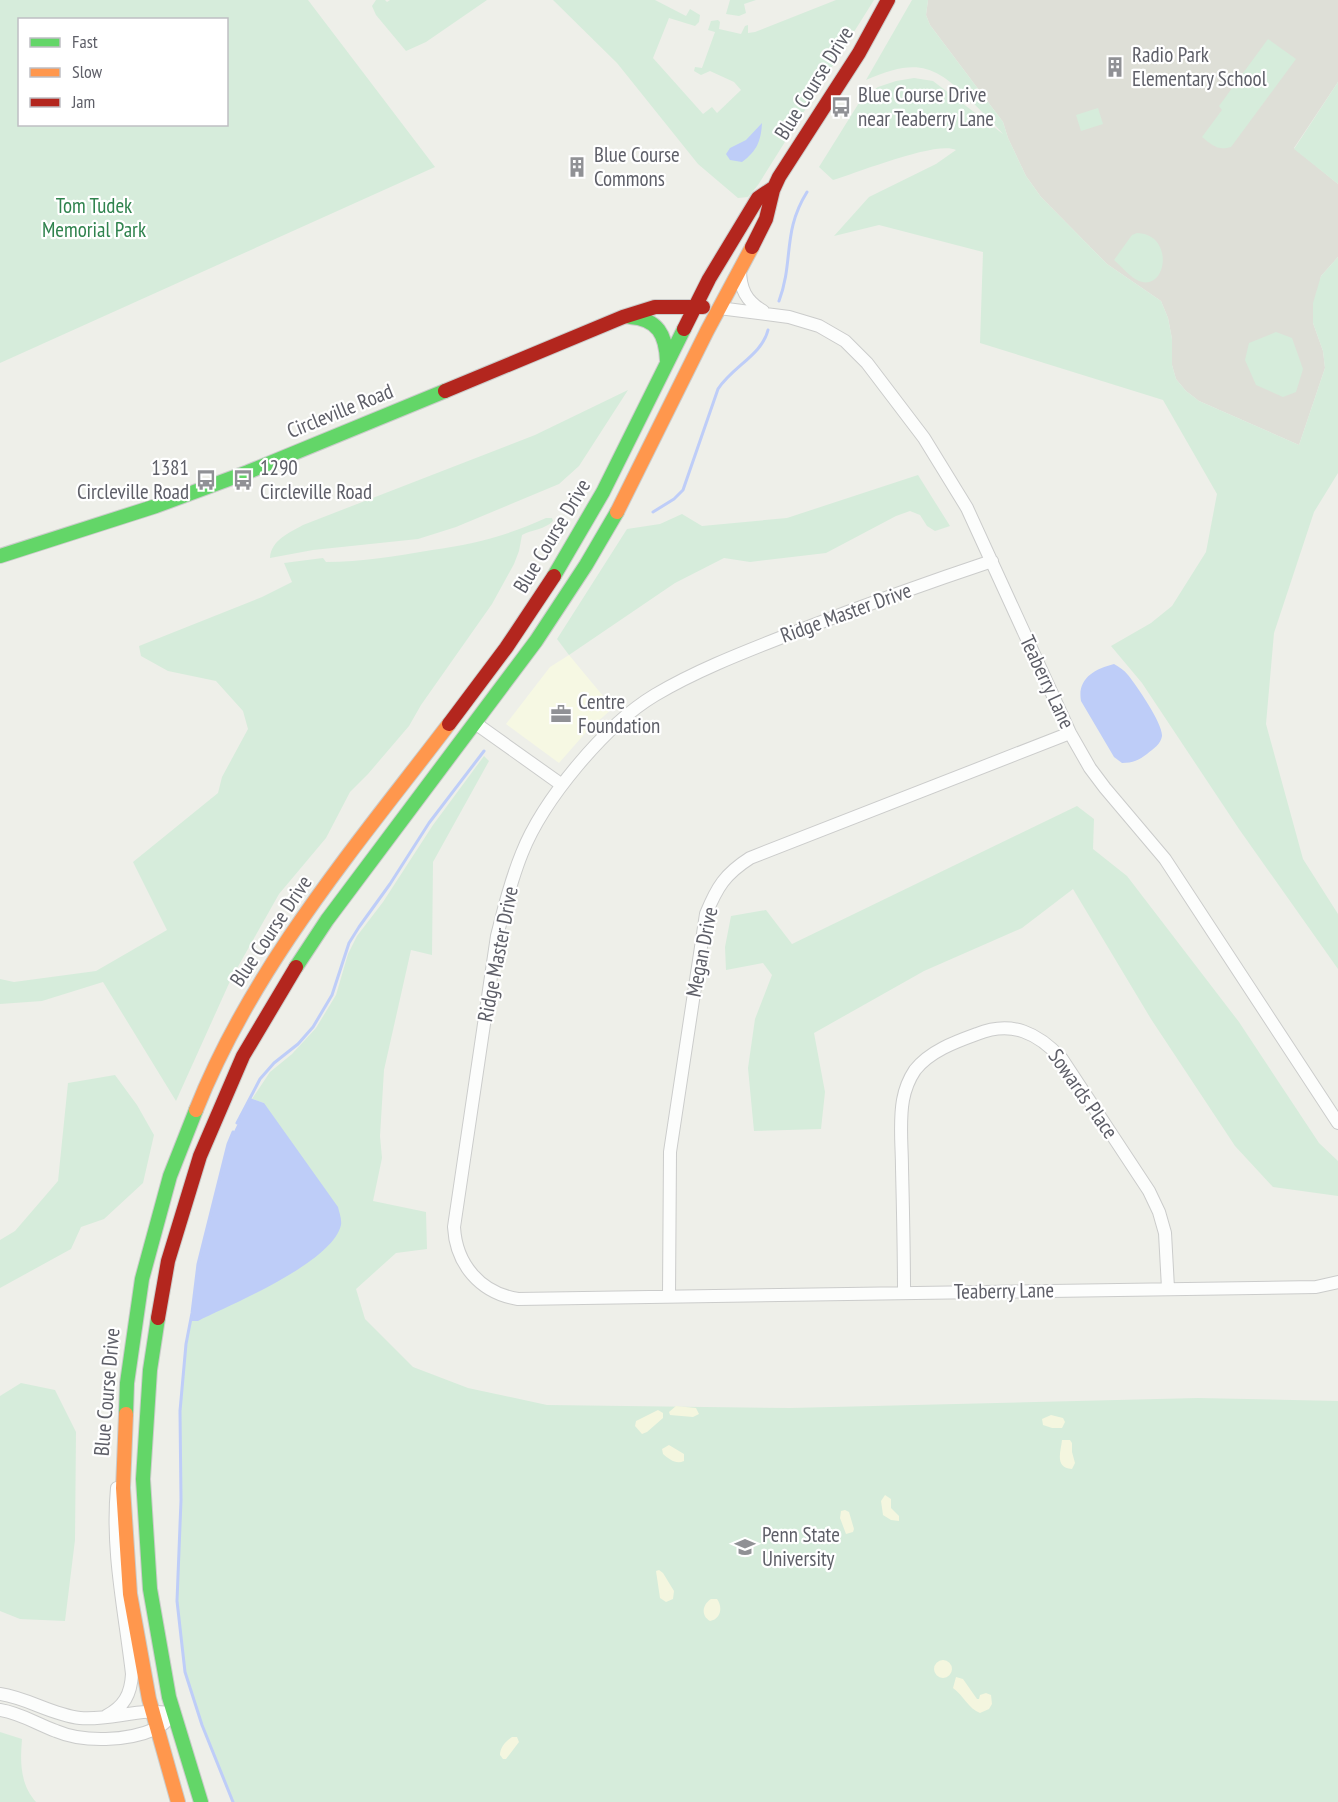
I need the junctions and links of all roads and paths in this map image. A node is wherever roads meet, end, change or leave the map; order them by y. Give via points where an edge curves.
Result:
1 (888, 0) edge
2 (773, 188) junction
3 (741, 268) junction
4 (695, 306) junction
5 (719, 308) junction
6 (767, 314) junction
7 (623, 317) junction
8 (667, 365) junction
9 (0, 556) edge
10 (992, 561) junction
11 (475, 723) junction
12 (1070, 733) junction
13 (562, 785) junction
14 (1338, 1123) edge
15 (1338, 1282) edge
16 (1168, 1288) junction
17 (904, 1292) junction
18 (669, 1296) junction
19 (122, 1437) junction
20 (0, 1694) edge
21 (0, 1710) edge
22 (151, 1712) junction
23 (173, 1714) junction
24 (96, 1719) junction
25 (156, 1729) junction
26 (178, 1802) edge
27 (201, 1802) edge

1 - 2 main road, Blue Course Drive via 870,36
2 - 3 main road, Blue Course Drive via 766,221
2 - 4 main road, Blue Course Drive via 758,198
3 - 5 main road, Blue Course Drive
3 - 6 street via 744,294
4 - 5 main road, Circleville Road
4 - 7 main road, Circleville Road via 655,307
4 - 8 main road, Blue Course Drive
5 - 6 street, Teaberry Lane
5 - 11 main road, Blue Course Drive via 596,549 550,623
6 - 10 street, Teaberry Lane via 819,326 845,341 862,357 924,438 967,508
7 - 8 main road via 644,318 656,325 666,342
7 - 9 main road, Circleville Road via 248,472
8 - 19 main road, Blue Course Drive via 600,500 540,599 301,922 230,1035 183,1140 149,1250 130,1352
10 - 12 street, Teaberry Lane
10 - 13 street, Ridge Master Drive via 857,608 693,674 627,716 596,744
11 - 13 street
11 - 23 main road, Blue Course Drive via 320,931 278,994 232,1078 187,1195 157,1315 143,1451 147,1566
12 - 14 street, Teaberry Lane via 1105,788 1166,860
12 - 18 street, Megan Drive via 750,858 721,882 706,914 670,1152
13 - 18 street, Ridge Master Drive via 522,851 497,936 455,1238 462,1260 473,1276 490,1290 510,1298
15 - 16 street, Teaberry Lane via 1316,1287
16 - 17 street, Teaberry Lane
16 - 17 street, Sowards Place via 1165,1233 1159,1212 1127,1157 1051,1047 1026,1032 998,1028 931,1055 907,1085 902,1118
17 - 18 street, Teaberry Lane
19 - 22 main road, Blue Course Drive via 127,1580
19 - 24 street via 114,1516 132,1686 119,1708
20 - 24 street via 62,1715
21 - 25 street via 82,1738 113,1739
22 - 23 street
22 - 24 street
22 - 25 main road, Blue Course Drive
23 - 25 street
23 - 27 main road, Blue Course Drive
25 - 26 main road, Blue Course Drive

